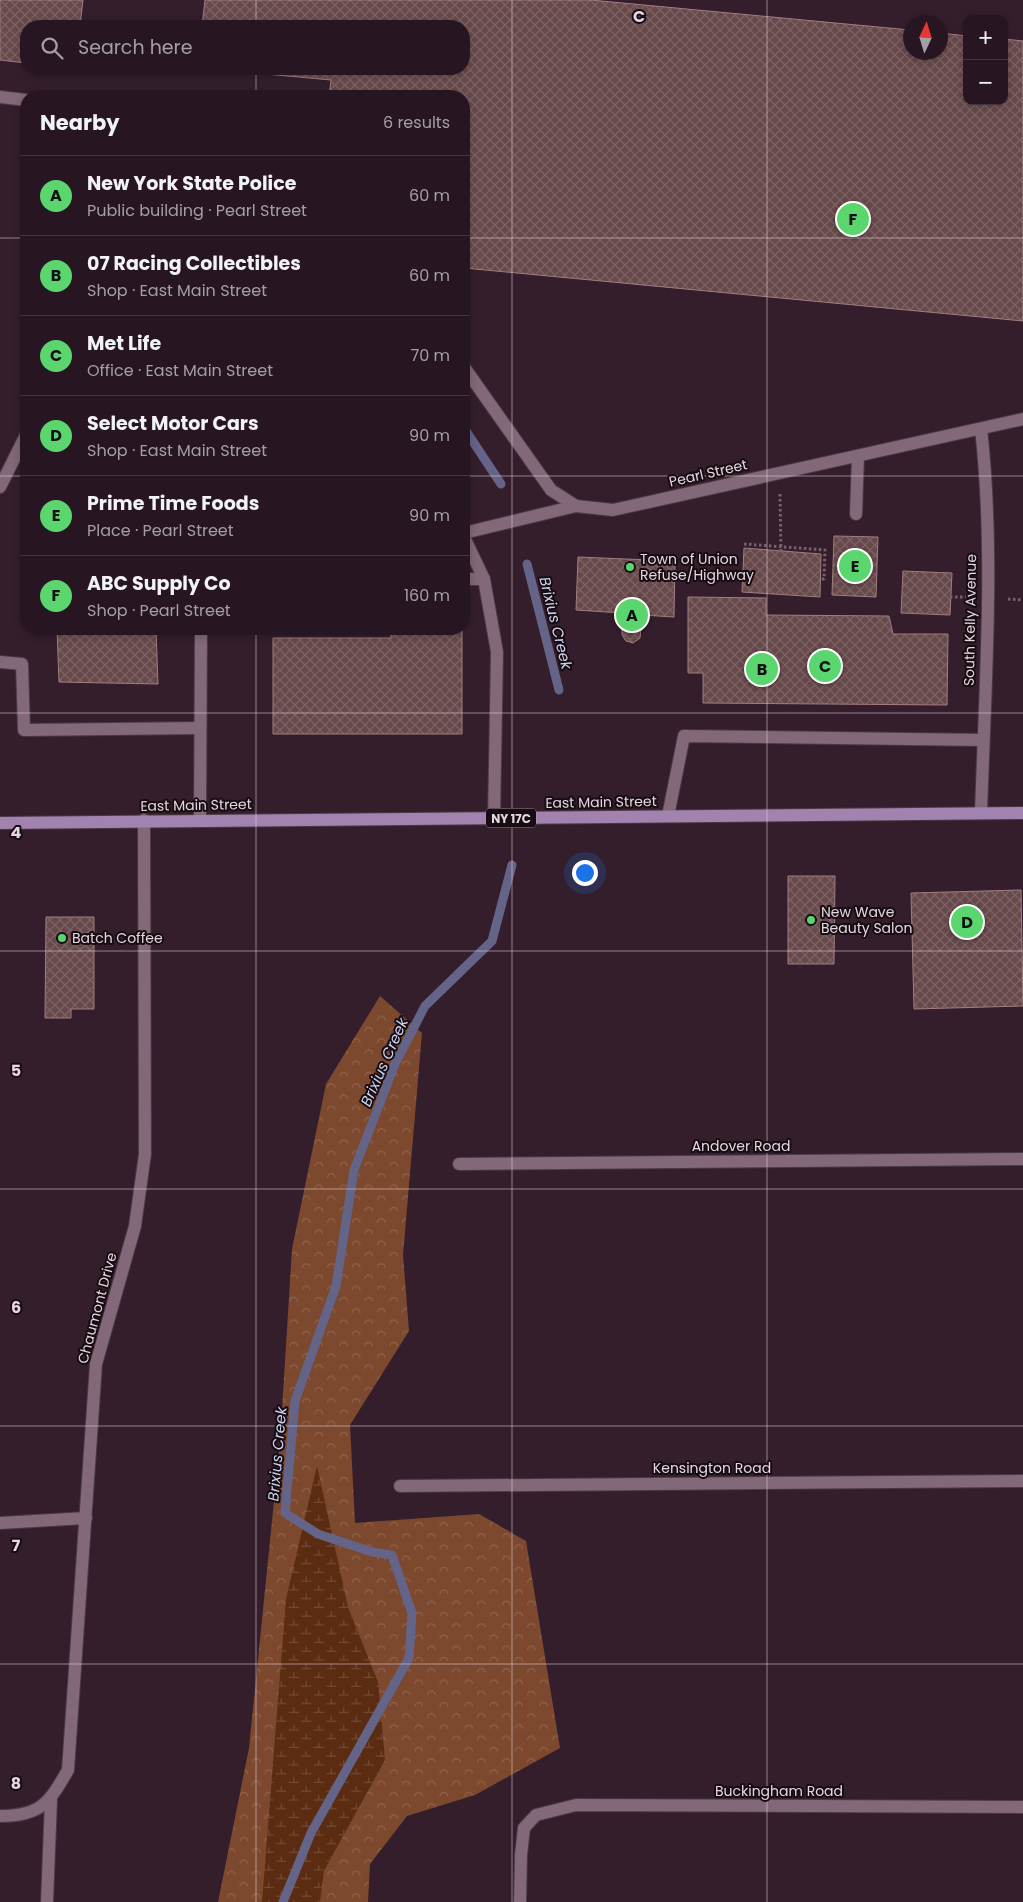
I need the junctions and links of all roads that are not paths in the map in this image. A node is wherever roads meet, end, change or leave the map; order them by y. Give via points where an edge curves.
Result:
1 (0, 97) edge
2 (20, 99) edge
3 (470, 374) edge
4 (1023, 419) edge
5 (981, 428) junction
6 (20, 447) edge
7 (858, 456) junction
8 (0, 487) edge
9 (576, 506) junction
10 (856, 514) dead end
11 (470, 532) edge
12 (470, 550) edge
13 (470, 579) edge
14 (484, 579) junction
15 (201, 635) edge
16 (0, 662) edge
17 (200, 728) junction
18 (983, 740) junction
19 (1023, 812) edge
20 (981, 813) junction
21 (668, 816) junction
22 (494, 818) junction
23 (144, 820) junction
24 (200, 820) junction
25 (0, 822) edge
26 (1023, 1159) edge
27 (459, 1164) dead end
28 (1023, 1481) edge
29 (400, 1486) dead end
30 (86, 1518) junction
31 (0, 1523) edge
32 (50, 1800) junction
33 (1023, 1807) edge
34 (0, 1816) edge
35 (47, 1902) edge
36 (520, 1902) edge

1 - 2 street
3 - 9 street, Pearl Street via 552,490
4 - 5 street, Pearl Street
5 - 7 street, Pearl Street
5 - 18 street, South Kelly Avenue via 988,591
6 - 8 street
7 - 9 street, Pearl Street via 613,510
7 - 10 street
9 - 11 street
12 - 14 street
13 - 14 street
14 - 22 street via 497,652
15 - 17 street
16 - 17 street via 22,664 24,730
17 - 24 street
18 - 20 street, South Kelly Avenue
18 - 21 street via 684,736
19 - 20 main road, East Main Street / NY 17C
20 - 21 main road, East Main Street / NY 17C
21 - 22 main road, East Main Street / NY 17C
22 - 24 main road, East Main Street / NY 17C
23 - 24 main road, East Main Street / NY 17C
23 - 25 main road, East Main Street / NY 17C
23 - 30 street, Chaumont Drive via 145,1154 134,1226 96,1364
26 - 27 street, Andover Road
28 - 29 street, Kensington Road
30 - 31 street
30 - 32 street, Chaumont Drive via 68,1770
32 - 34 street, Chaumont Drive via 23,1816
32 - 35 street, Chaumont Drive
33 - 36 street, Buckingham Road via 576,1805 536,1815 524,1828

